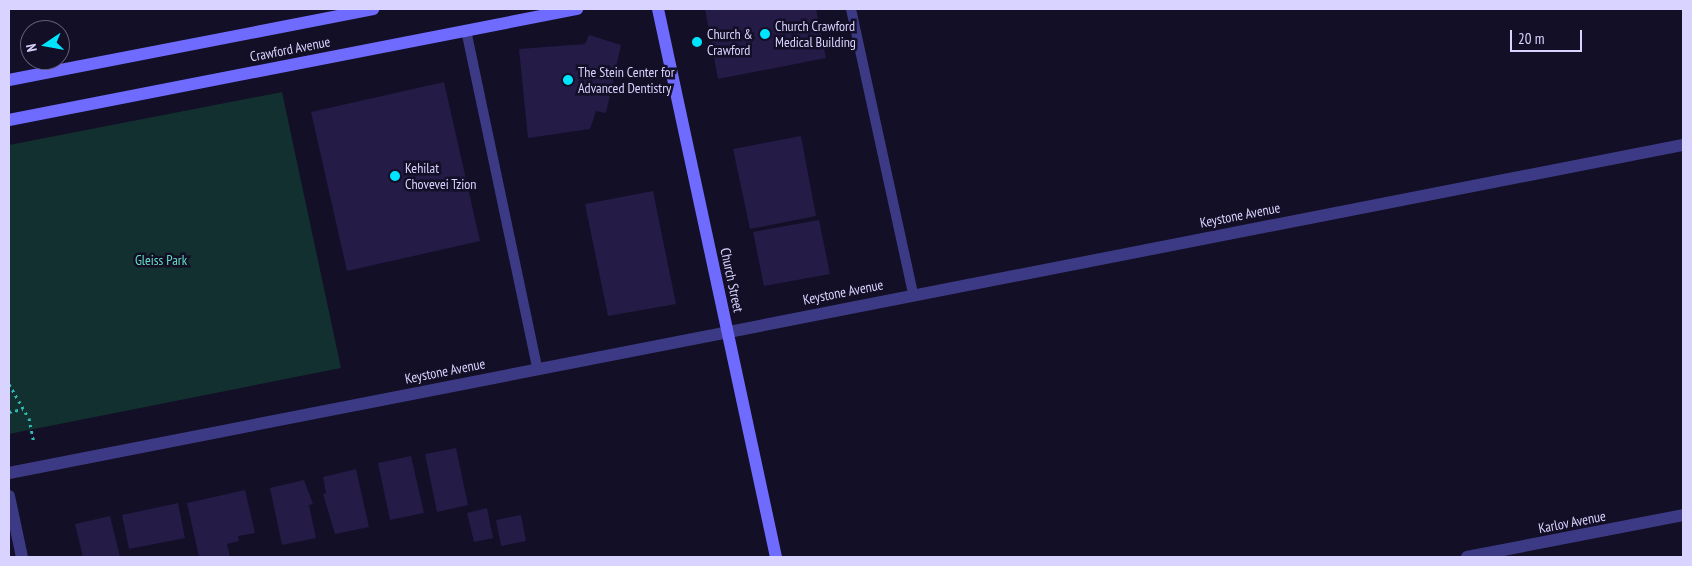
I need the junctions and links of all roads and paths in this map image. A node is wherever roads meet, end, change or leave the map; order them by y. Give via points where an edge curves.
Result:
1 (372, 9) edge
2 (577, 9) edge
3 (658, 9) edge
4 (851, 9) edge
5 (466, 30) junction
6 (9, 80) edge
7 (9, 120) edge
8 (1683, 145) edge
9 (913, 294) junction
10 (727, 330) junction
11 (537, 368) junction
12 (9, 384) edge
13 (23, 409) junction
14 (9, 412) edge
15 (34, 443) dead end
16 (9, 473) edge
17 (9, 496) edge
18 (1683, 515) edge
19 (22, 557) edge
20 (776, 557) edge
21 (1467, 557) edge

1 - 6 main road, Crawford Avenue
2 - 5 main road, Crawford Avenue
3 - 10 main road, Church Street
4 - 9 lane
5 - 7 main road, Crawford Avenue
5 - 11 lane
8 - 9 street, Keystone Avenue
9 - 10 street, Keystone Avenue
10 - 11 street, Keystone Avenue
10 - 20 main road, Church Street
11 - 16 street, Keystone Avenue
12 - 13 path
13 - 14 path
13 - 15 path via 29,418
17 - 19 street
18 - 21 street, Karlov Avenue

